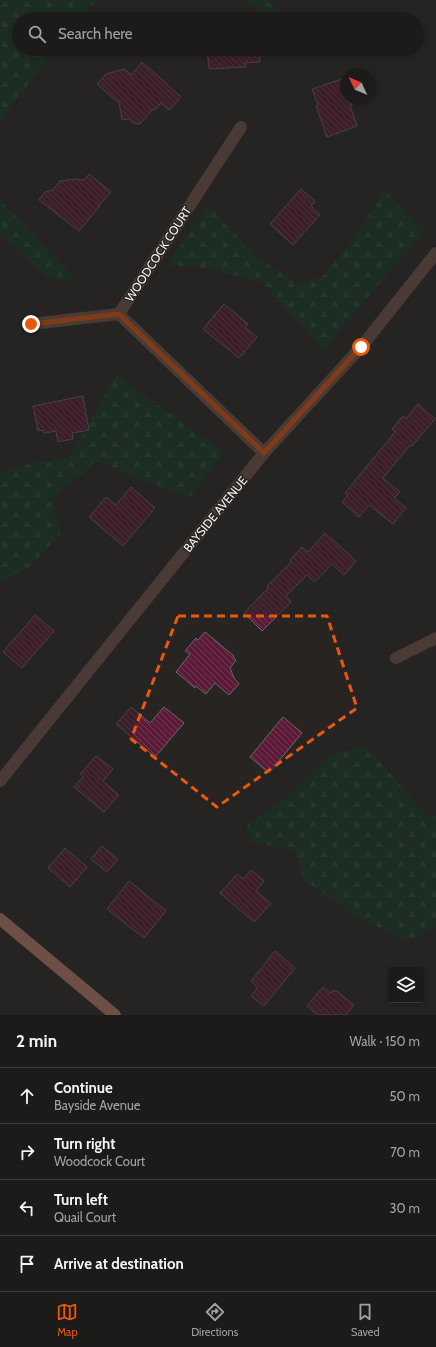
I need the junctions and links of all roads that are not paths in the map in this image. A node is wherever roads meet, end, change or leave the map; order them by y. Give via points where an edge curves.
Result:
1 (241, 127) dead end
2 (436, 253) edge
3 (119, 314) junction
4 (31, 324) dead end
5 (264, 453) junction
6 (436, 638) edge
7 (396, 658) dead end
8 (0, 781) edge
9 (0, 919) edge
10 (115, 1015) edge

1 - 3 street, WOODCOCK COURT
2 - 5 street, BAYSIDE AVENUE via 361,347
3 - 4 street
3 - 5 street, WOODCOCK COURT
5 - 8 street, BAYSIDE AVENUE
6 - 7 street
9 - 10 main road

